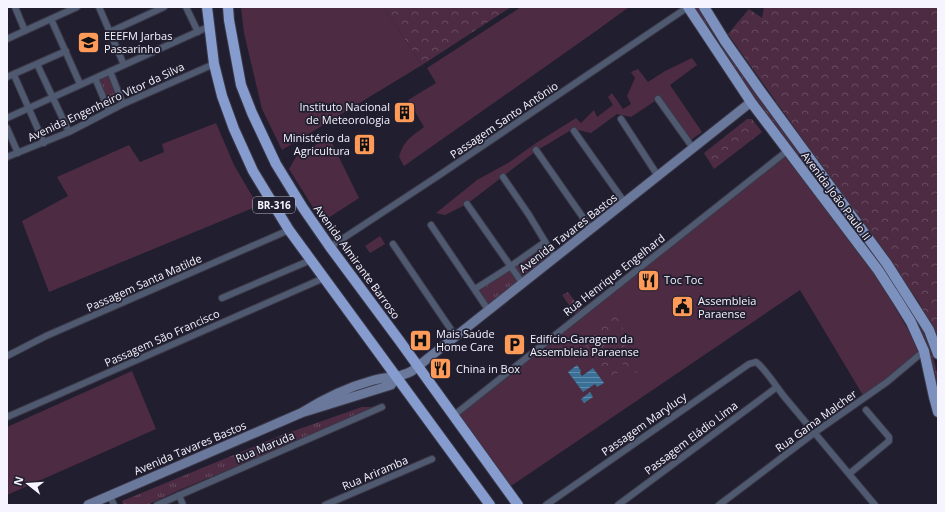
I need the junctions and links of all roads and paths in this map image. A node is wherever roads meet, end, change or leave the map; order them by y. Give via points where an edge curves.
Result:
1 (15, 7) edge
2 (76, 7) edge
3 (99, 7) edge
4 (164, 7) edge
5 (186, 7) edge
6 (207, 7) edge
7 (228, 7) edge
8 (688, 7) edge
9 (704, 7) edge
10 (51, 20) junction
11 (208, 27) junction
12 (702, 27) junction
13 (25, 31) junction
14 (110, 32) junction
15 (198, 32) junction
16 (7, 39) edge
17 (726, 41) junction
18 (66, 51) junction
19 (37, 64) junction
20 (214, 64) junction
21 (124, 65) junction
22 (110, 72) junction
23 (14, 74) junction
24 (7, 78) edge
25 (95, 78) junction
26 (80, 84) junction
27 (52, 98) junction
28 (658, 99) dead end
29 (751, 102) junction
30 (123, 104) junction
31 (29, 108) junction
32 (109, 111) junction
33 (7, 118) edge
34 (621, 119) dead end
35 (7, 128) edge
36 (574, 131) dead end
37 (69, 132) junction
38 (44, 143) junction
39 (693, 148) junction
40 (536, 150) dead end
41 (787, 151) junction
42 (18, 153) junction
43 (7, 157) edge
44 (658, 176) junction
45 (503, 177) dead end
46 (625, 203) junction
47 (467, 204) dead end
48 (431, 225) dead end
49 (591, 229) junction
50 (289, 230) junction
51 (545, 242) junction
52 (393, 244) dead end
53 (330, 247) junction
54 (555, 258) junction
55 (311, 260) junction
56 (511, 266) junction
57 (324, 278) junction
58 (523, 284) junction
59 (475, 289) junction
60 (222, 298) dead end
61 (489, 311) junction
62 (456, 337) junction
63 (924, 351) junction
64 (938, 354) edge
65 (7, 356) edge
66 (418, 367) junction
67 (398, 377) junction
68 (777, 387) junction
69 (382, 407) dead end
70 (866, 410) dead end
71 (938, 412) edge
72 (453, 416) junction
73 (7, 417) edge
74 (814, 434) junction
75 (432, 459) dead end
76 (849, 474) junction
77 (179, 495) junction
78 (110, 496) junction
79 (88, 505) edge
80 (114, 505) edge
81 (157, 505) edge
82 (183, 505) edge
83 (325, 505) edge
84 (490, 505) edge
85 (518, 505) edge
86 (546, 505) edge
87 (618, 505) edge
88 (719, 505) edge
89 (875, 505) edge

1 - 13 street
2 - 10 street
3 - 14 street
4 - 14 street
5 - 15 street
6 - 11 highway, BR-316
7 - 53 highway, Avenida Almirante Barroso / BR-316 via 241,84 252,113 276,164
8 - 12 main road, Avenida João Paulo II
8 - 53 street, Passagem Santo Antônio
9 - 17 main road, Avenida João Paulo II
10 - 13 street
10 - 18 street
11 - 15 street
11 - 20 highway, BR-316
12 - 17 main road via 707,28 718,43
12 - 29 main road, Avenida João Paulo II
13 - 16 street
14 - 21 street
15 - 21 street
17 - 64 main road, Avenida João Paulo II via 887,264 928,330
18 - 19 street
18 - 26 street
19 - 23 street
19 - 27 street
20 - 30 street, Avenida Engenheiro Vitor da Silva
20 - 50 highway, BR-316 via 226,108 253,171
21 - 22 street
22 - 25 street
22 - 30 street
23 - 24 street
23 - 31 street
25 - 26 street
25 - 32 street
26 - 27 street
27 - 31 street
27 - 37 street
28 - 39 street
29 - 39 main road, Avenida Tavares Bastos
29 - 41 main road, Avenida João Paulo II
30 - 32 street, Avenida Engenheiro Vitor da Silva
31 - 33 street
31 - 38 street
32 - 37 street, Avenida Engenheiro Vitor da Silva
34 - 44 street
35 - 42 street
36 - 46 street
37 - 38 street, Avenida Engenheiro Vitor da Silva
38 - 42 street, Avenida Engenheiro Vitor da Silva
39 - 44 main road, Avenida Tavares Bastos
40 - 49 street
41 - 63 main road, Avenida João Paulo II via 878,270 911,322
41 - 72 street, Rua Henrique Engelhard
42 - 43 street, Avenida Engenheiro Vitor da Silva
44 - 46 main road, Avenida Tavares Bastos
45 - 51 street
46 - 49 main road, Avenida Tavares Bastos
47 - 56 street
48 - 59 street
49 - 54 main road, Avenida Tavares Bastos
50 - 55 highway, BR-316
50 - 65 street, Passagem Santa Matilde via 46,336
51 - 54 street
51 - 56 street
52 - 62 street
53 - 66 highway, Avenida Almirante Barroso / BR-316
54 - 58 main road, Avenida Tavares Bastos
55 - 57 highway, BR-316
55 - 60 street
56 - 58 street
56 - 59 street
57 - 67 highway, BR-316
57 - 73 street, Passagem São Francisco
58 - 61 main road, Avenida Tavares Bastos
59 - 61 street
61 - 62 main road, Avenida Tavares Bastos
62 - 66 main road, Avenida Tavares Bastos
63 - 71 main road, Avenida João Paulo II
63 - 74 street, Rua Gama Malcher
66 - 67 main road, Avenida Tavares Bastos
66 - 72 highway, Avenida Almirante Barroso / BR-316
67 - 78 main road, Avenida Tavares Bastos via 391,385 301,413
67 - 84 highway, BR-316
68 - 74 street
68 - 86 street, Passagem Marylucy via 756,362 749,364
68 - 87 street, Passagem Eládio Lima
69 - 77 street, Rua Maruda
70 - 76 street via 889,437 889,441
72 - 85 highway, Avenida Almirante Barroso / BR-316
74 - 76 street
74 - 88 street, Rua Gama Malcher
75 - 83 street, Rua Ariramba
76 - 89 street
77 - 81 street, Rua Maruda
77 - 82 street
78 - 79 main road, Avenida Tavares Bastos
78 - 80 street

